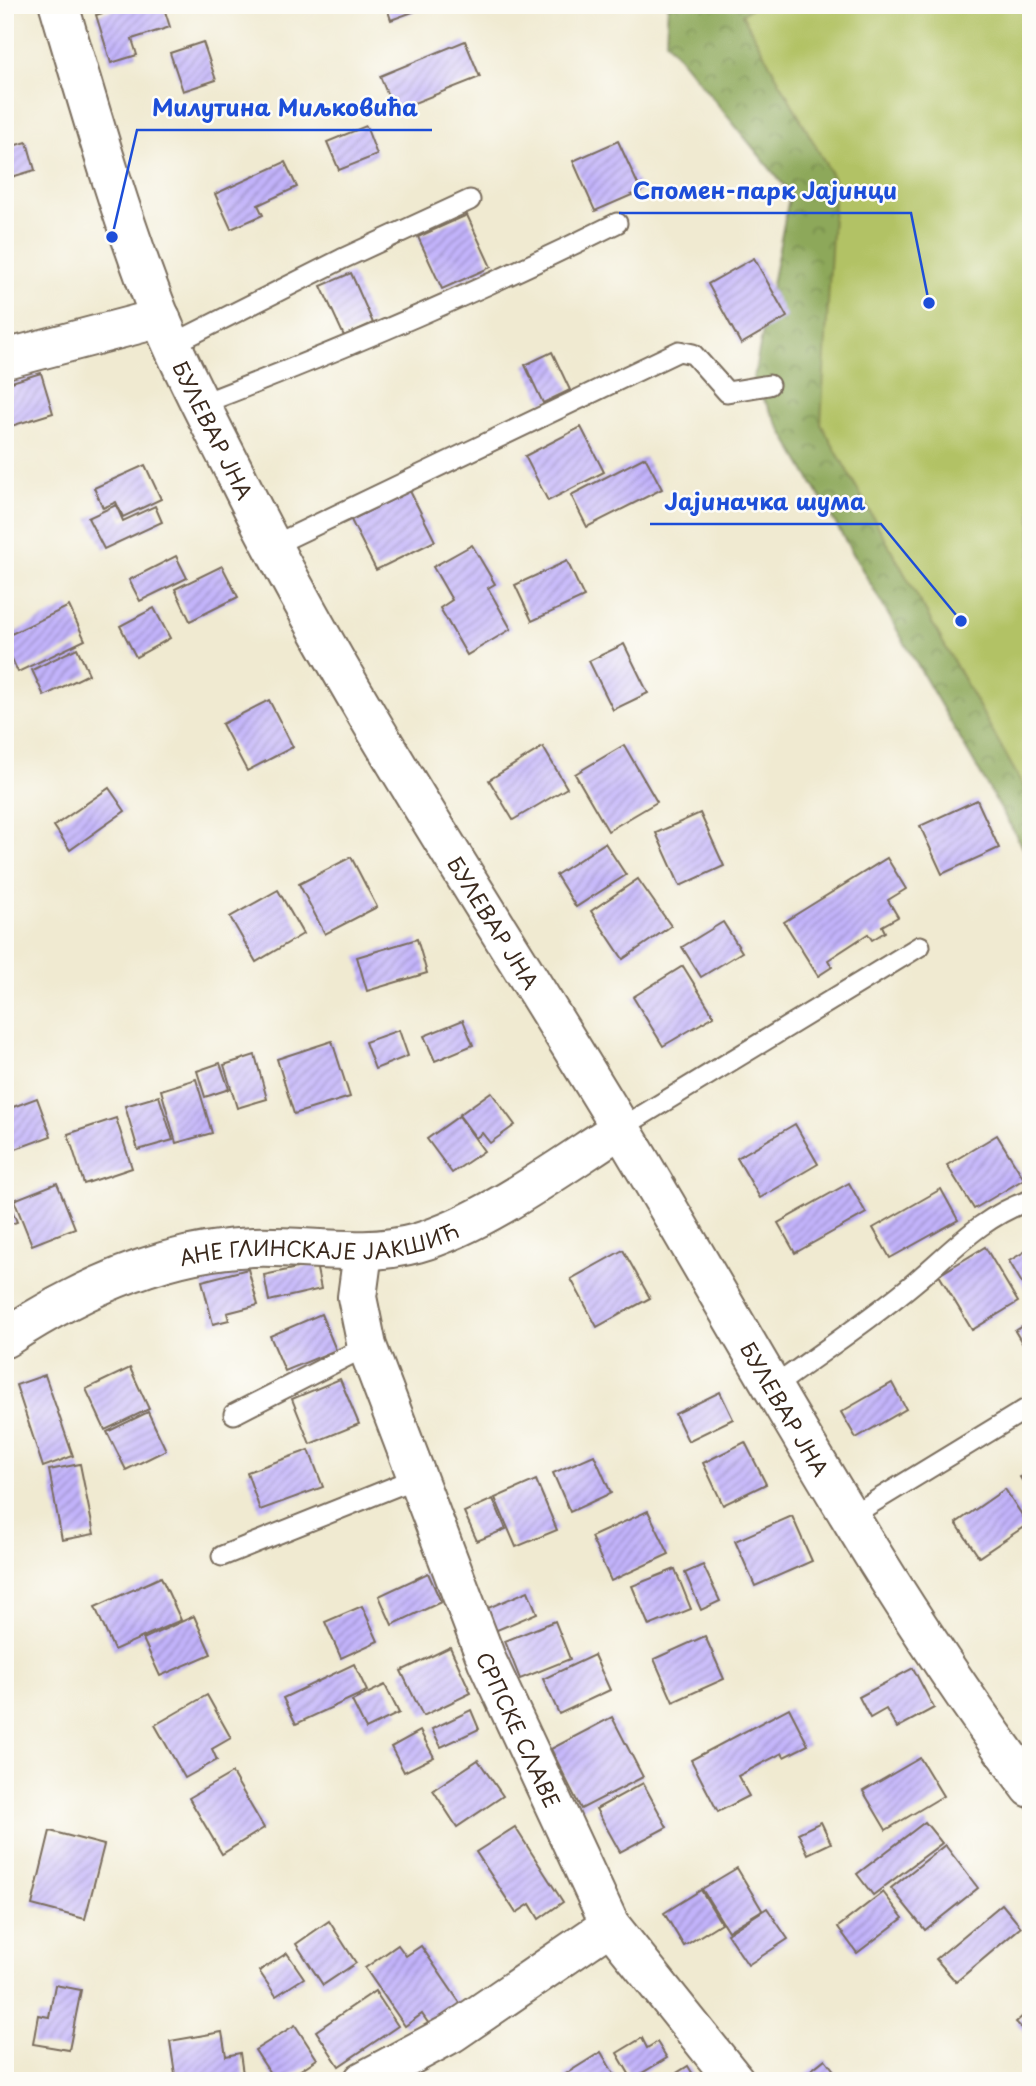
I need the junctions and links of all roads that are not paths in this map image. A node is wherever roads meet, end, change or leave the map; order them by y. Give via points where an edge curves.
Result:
1 (59, 5) edge
2 (470, 200) dead end
3 (617, 223) dead end
4 (167, 331) junction
5 (5, 359) edge
6 (769, 385) dead end
7 (201, 404) junction
8 (272, 546) junction
9 (919, 946) dead end
10 (621, 1128) junction
11 (1031, 1200) edge
12 (363, 1252) junction
13 (5, 1338) edge
14 (367, 1346) junction
15 (771, 1389) junction
16 (1031, 1406) edge
17 (234, 1414) dead end
18 (419, 1477) junction
19 (849, 1517) junction
20 (222, 1556) dead end
21 (1031, 1788) edge
22 (610, 1925) junction
23 (363, 2081) edge
24 (735, 2081) edge

1 - 4 street, БУЛЕВАР ЈНА via 116,190
2 - 4 lane
3 - 7 lane via 382,333
4 - 5 street
4 - 7 street, БУЛЕВАР ЈНА
6 - 8 lane via 727,392 692,354 679,351
7 - 8 street, БУЛЕВАР ЈНА
8 - 10 street, БУЛЕВАР ЈНА via 428,816
9 - 10 lane
10 - 12 street, АНЕ ГЛИНСКАЈЕ ЈАКШИЋ via 473,1221 417,1243
10 - 15 street, БУЛЕВАР ЈНА
11 - 15 lane via 1012,1206 965,1236 913,1284
12 - 13 street, АНЕ ГЛИНСКАЈЕ ЈАКШИЋ via 252,1247 182,1258 126,1274
12 - 14 street, СРПСКЕ СЛАВЕ via 358,1297
14 - 17 lane
14 - 18 street, СРПСКЕ СЛАВЕ
15 - 19 street, БУЛЕВАР ЈНА
16 - 19 lane
18 - 20 lane
18 - 22 street, СРПСКЕ СЛАВЕ via 486,1661
19 - 21 street, БУЛЕВАР ЈНА via 948,1675
22 - 23 street via 452,2033
22 - 24 street, СРПСКЕ СЛАВЕ

